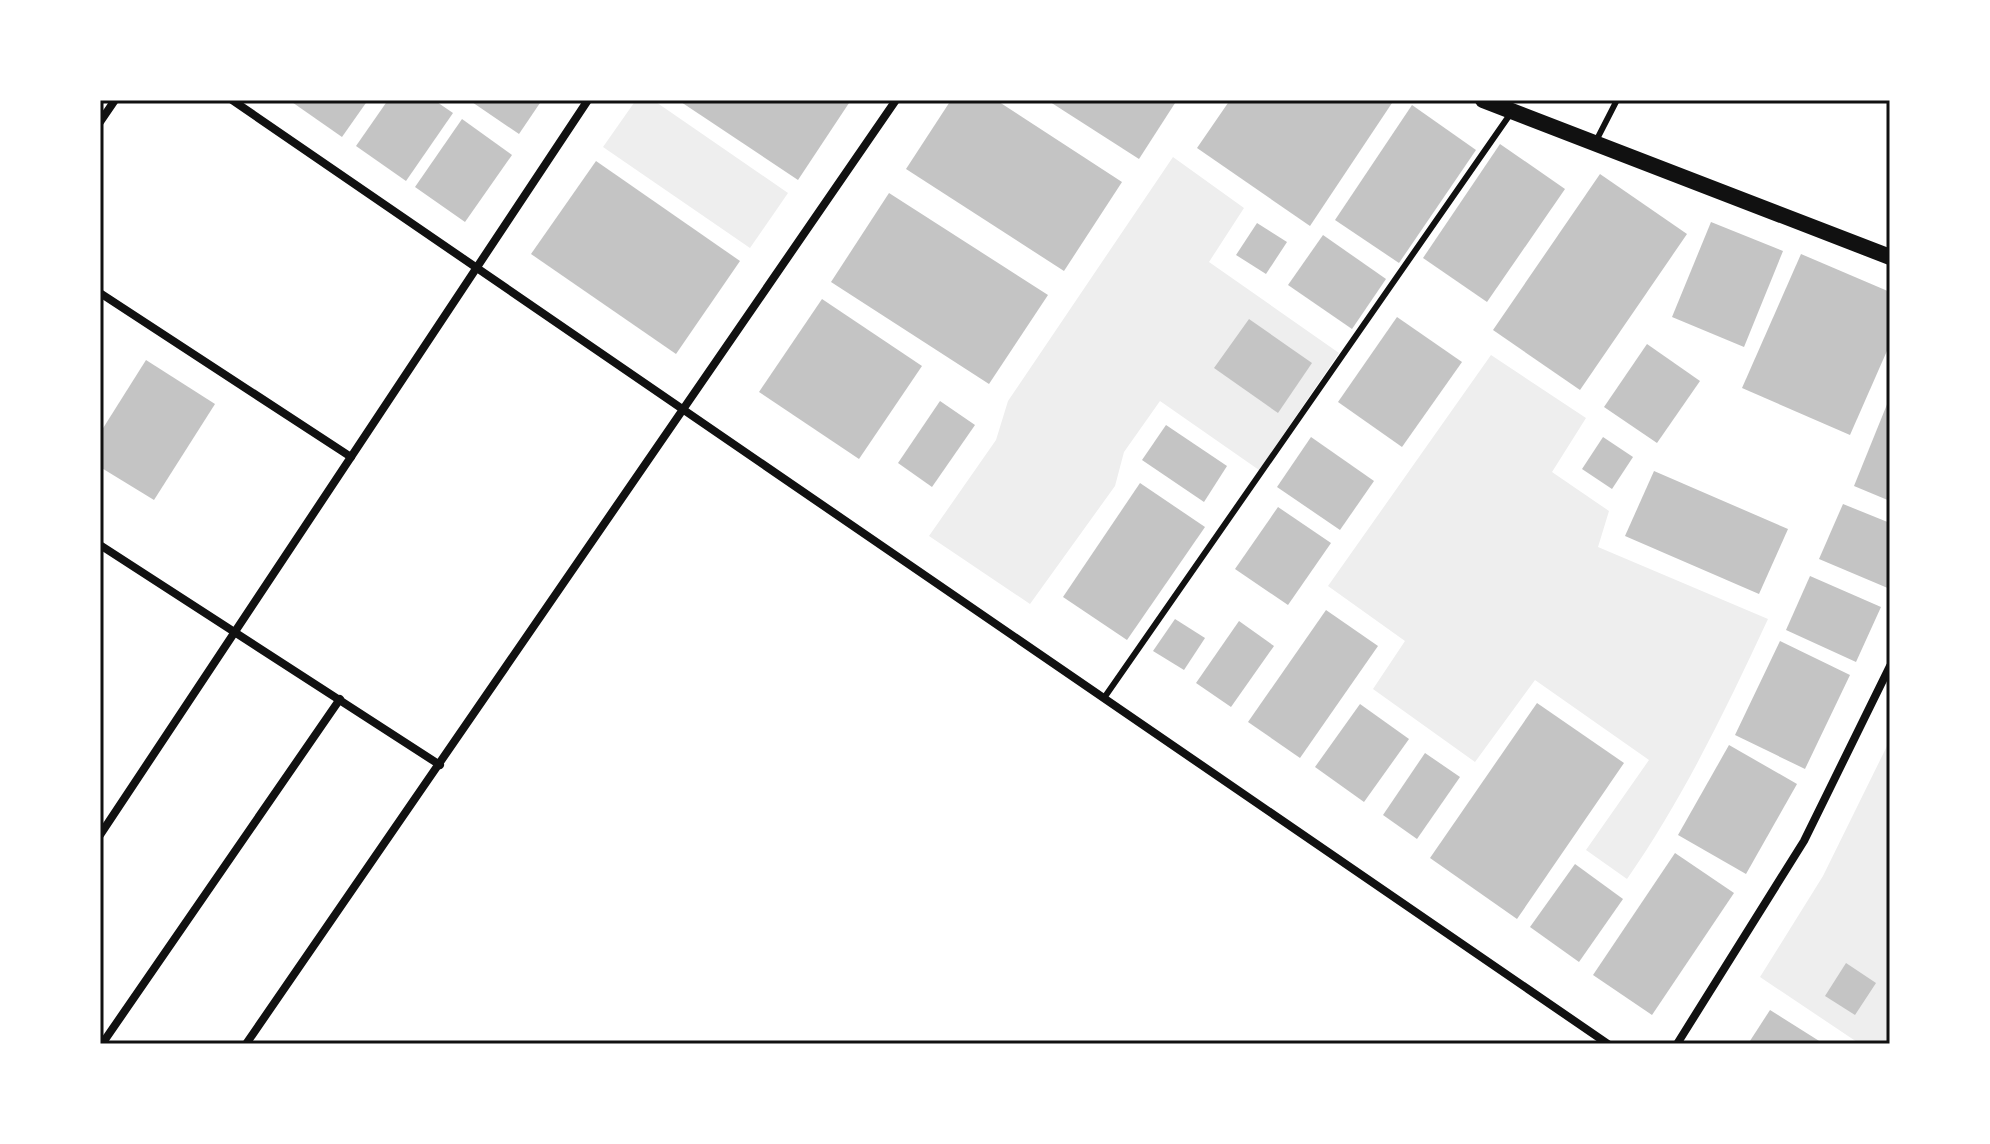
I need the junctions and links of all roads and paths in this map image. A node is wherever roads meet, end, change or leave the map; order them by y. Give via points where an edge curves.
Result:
1 (115, 100) edge
2 (232, 100) edge
3 (588, 100) edge
4 (896, 100) edge
5 (1483, 100) edge
6 (1617, 100) edge
7 (1512, 111) junction
8 (100, 122) edge
9 (1595, 143) junction
10 (1890, 257) edge
11 (475, 270) junction
12 (100, 293) edge
13 (683, 412) junction
14 (351, 457) junction
15 (100, 545) edge
16 (237, 630) junction
17 (1890, 666) edge
18 (1104, 698) junction
19 (340, 699) junction
20 (440, 765) junction
21 (100, 835) edge
22 (102, 1044) edge
23 (246, 1044) edge
24 (1608, 1044) edge
25 (1677, 1044) edge

1 - 8 street
2 - 11 street
3 - 11 street
4 - 13 street
5 - 7 main road
6 - 9 lane
7 - 9 main road
7 - 18 lane
9 - 10 main road
11 - 13 street
11 - 14 street
12 - 14 street
13 - 18 street
13 - 20 street
14 - 16 street
15 - 16 street
16 - 19 street
16 - 21 street
17 - 25 street via 1804,841
18 - 24 street
19 - 20 street
19 - 22 street
20 - 23 street

